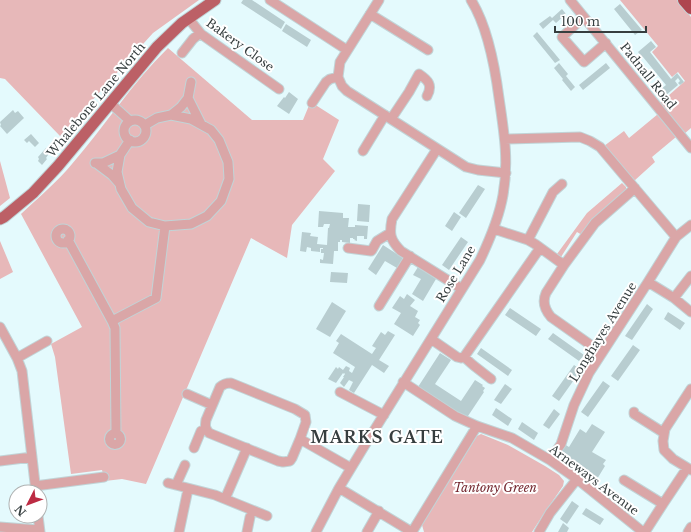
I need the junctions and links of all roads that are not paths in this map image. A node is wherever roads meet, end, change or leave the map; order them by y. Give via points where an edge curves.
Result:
1 (215, 0) edge
2 (270, 0) edge
3 (379, 0) edge
4 (570, 0) edge
5 (684, 0) edge
6 (475, 1) edge
7 (691, 8) edge
8 (370, 14) junction
9 (584, 17) junction
10 (189, 19) junction
11 (200, 33) junction
12 (606, 43) junction
13 (347, 50) junction
14 (428, 50) dead end
15 (182, 53) dead end
16 (338, 76) junction
17 (191, 82) dead end
18 (279, 88) dead end
19 (427, 96) dead end
20 (188, 98) junction
21 (110, 103) junction
22 (312, 103) dead end
23 (171, 115) junction
24 (388, 117) junction
25 (130, 121) junction
26 (145, 125) junction
27 (202, 125) junction
28 (505, 138) junction
29 (130, 140) junction
30 (691, 148) edge
31 (438, 149) junction
32 (363, 151) dead end
33 (120, 155) junction
34 (506, 173) junction
35 (120, 184) junction
36 (562, 184) dead end
37 (635, 188) junction
38 (0, 219) edge
39 (691, 225) edge
40 (166, 226) junction
41 (494, 229) junction
42 (390, 233) junction
43 (676, 237) junction
44 (68, 240) dead end
45 (528, 240) junction
46 (348, 248) dead end
47 (540, 248) junction
48 (410, 256) junction
49 (564, 265) junction
50 (691, 276) edge
51 (648, 282) junction
52 (462, 289) junction
53 (674, 298) junction
54 (379, 306) dead end
55 (691, 312) edge
56 (112, 321) junction
57 (1, 332) edge
58 (431, 339) junction
59 (47, 341) dead end
60 (602, 353) junction
61 (464, 357) junction
62 (17, 358) junction
63 (492, 379) dead end
64 (403, 382) junction
65 (691, 389) edge
66 (340, 392) dead end
67 (187, 394) dead end
68 (212, 405) junction
69 (634, 412) dead end
70 (384, 415) junction
71 (476, 426) junction
72 (206, 429) junction
73 (116, 433) dead end
74 (664, 433) junction
75 (300, 439) junction
76 (194, 448) dead end
77 (247, 448) junction
78 (32, 457) junction
79 (550, 460) junction
80 (0, 461) edge
81 (185, 465) dead end
82 (351, 468) junction
83 (689, 469) edge
84 (104, 477) dead end
85 (577, 479) junction
86 (624, 480) dead end
87 (35, 484) edge
88 (48, 487) edge
89 (340, 488) junction
90 (187, 494) dead end
91 (225, 499) junction
92 (663, 504) junction
93 (379, 511) junction
94 (267, 516) dead end
95 (250, 517) dead end
96 (691, 527) edge
97 (0, 528) edge
98 (40, 531) edge
99 (179, 532) edge
100 (247, 532) edge
101 (316, 532) edge
102 (367, 532) edge
103 (412, 532) edge
104 (539, 532) edge
105 (644, 532) edge
106 (688, 532) edge

1 - 10 main road, Whalebone Lane North
2 - 13 street
3 - 8 street
4 - 9 street, Padnall Road
5 - 7 highway
6 - 28 street, Rose Lane via 489,45
8 - 13 street
8 - 14 street
9 - 12 street, Padnall Road
9 - 12 street via 562,37 584,62
10 - 11 street, Bakery Close
10 - 21 main road, Whalebone Lane North via 157,47
11 - 15 street
11 - 18 street, Bakery Close
12 - 30 street, Padnall Road
13 - 16 street via 340,62
16 - 22 street via 326,82
16 - 24 street via 347,91
17 - 20 street
19 - 24 street via 429,82 419,74 409,92
20 - 23 street
20 - 27 street
21 - 25 street
21 - 38 main road, Whalebone Lane North via 33,193
23 - 26 street via 157,118
23 - 27 street via 191,119
24 - 31 street
24 - 32 street
25 - 26 street via 139,120
25 - 29 street via 125,132
26 - 29 street via 146,133 143,138 138,141
27 - 40 street via 211,130 219,140 228,162 229,179 221,201 207,216 191,224
28 - 34 street, Rose Lane
28 - 37 street via 580,137 600,148
29 - 33 street
31 - 34 street via 466,167
31 - 42 street via 392,219
33 - 35 street via 117,172
33 - 35 street via 103,163 95,162
34 - 41 street, Rose Lane via 502,202
35 - 40 street via 132,208 149,222
36 - 45 street via 552,192
37 - 43 street
37 - 49 street via 595,223
39 - 43 street, Longhayes Avenue
40 - 56 street via 156,298
41 - 45 street
41 - 52 street, Rose Lane via 480,260
42 - 46 street via 377,241 371,251
42 - 48 street via 394,244
43 - 51 street, Longhayes Avenue
44 - 56 street
45 - 47 street
47 - 49 street
47 - 61 street
48 - 52 street
48 - 54 street
49 - 60 street via 546,293 546,310 554,320
50 - 53 street
51 - 53 street
51 - 60 street, Longhayes Avenue
52 - 58 street, Rose Lane
53 - 55 street
56 - 73 street via 115,328
57 - 62 street
58 - 61 street via 457,357
58 - 64 street, Rose Lane
59 - 62 street
60 - 79 street, Longhayes Avenue via 581,389 561,444
61 - 63 street
62 - 78 street via 22,371
64 - 70 street, Rose Lane
64 - 71 street, Arneways Avenue via 455,416
65 - 74 street
66 - 70 street
67 - 68 street
68 - 72 street via 206,420
68 - 75 street via 220,387 231,383 305,415 306,422
69 - 74 street
70 - 82 street, Rose Lane
71 - 79 street, Arneways Avenue via 512,438
71 - 103 street
72 - 76 street via 201,431
72 - 77 street via 213,435
74 - 83 street via 664,450
75 - 77 street via 292,458 287,462 278,461
75 - 82 street
77 - 91 street
78 - 80 street
78 - 87 street
79 - 85 street, Arneways Avenue
81 - 91 street via 172,484
82 - 89 street, Rose Lane
83 - 92 street
84 - 88 street
85 - 104 street via 550,513
85 - 105 street, Arneways Avenue
86 - 92 street
89 - 93 street
89 - 101 street, Rose Lane
90 - 99 street
91 - 94 street
92 - 105 street
93 - 102 street
93 - 103 street
95 - 100 street
96 - 106 street
97 - 98 street

